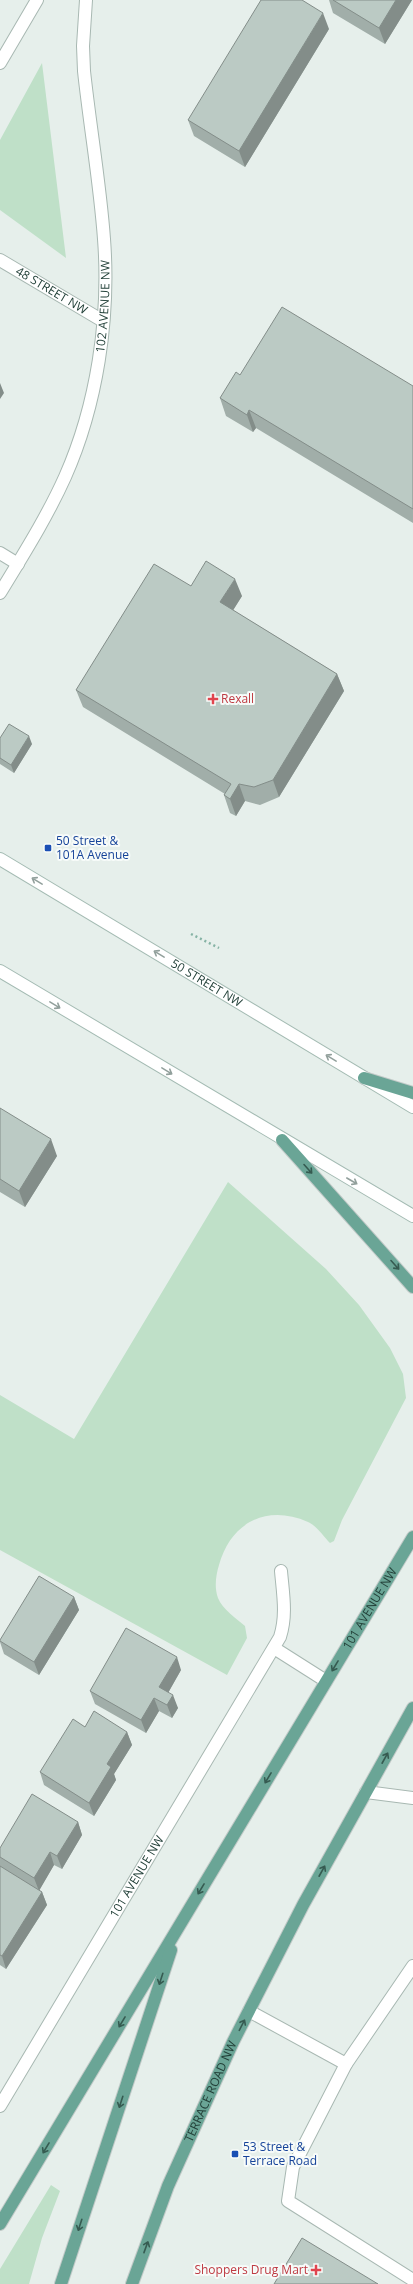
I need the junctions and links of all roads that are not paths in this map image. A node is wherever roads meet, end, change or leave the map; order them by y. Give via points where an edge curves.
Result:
1 (38, 0) edge
2 (86, 0) edge
3 (0, 63) edge
4 (0, 260) edge
5 (103, 321) junction
6 (0, 553) edge
7 (18, 564) junction
8 (0, 593) edge
9 (0, 859) edge
10 (0, 971) edge
11 (364, 1078) junction
12 (413, 1093) edge
13 (413, 1107) edge
14 (282, 1140) junction
15 (413, 1216) edge
16 (413, 1287) edge
17 (413, 1537) edge
18 (281, 1571) dead end
19 (274, 1648) junction
20 (326, 1681) junction
21 (413, 1708) edge
22 (366, 1792) junction
23 (413, 1798) edge
24 (178, 1928) junction
25 (413, 1966) edge
26 (249, 2011) junction
27 (346, 2064) junction
28 (0, 2106) edge
29 (0, 2224) edge
30 (413, 2280) edge
31 (61, 2284) edge
32 (132, 2284) edge

1 - 3 main road
2 - 5 main road, 102 AVENUE NW via 84,71 104,240
4 - 5 main road, 48 STREET NW
5 - 7 main road, 102 AVENUE NW via 94,384 81,434 66,476
6 - 7 main road
7 - 8 main road, 102 AVENUE NW
11 -> 9 main road, 50 STREET NW
10 -> 14 main road
11 - 12 main road
11 - 13 main road, 50 STREET NW
14 -> 15 main road
14 -> 16 main road
17 -> 20 main road, 101 AVENUE NW
18 - 19 main road, 101 AVENUE NW via 284,1624
19 - 20 main road
19 - 28 main road, 101 AVENUE NW
20 -> 24 main road, 101 AVENUE NW
22 -> 21 main road
22 - 23 main road
26 -> 22 main road, TERRACE ROAD NW via 303,1905
24 -> 29 main road
24 -> 31 main road
25 - 27 main road
26 - 27 main road
32 -> 26 main road, TERRACE ROAD NW via 168,2186
27 - 30 main road via 292,2167 288,2201

